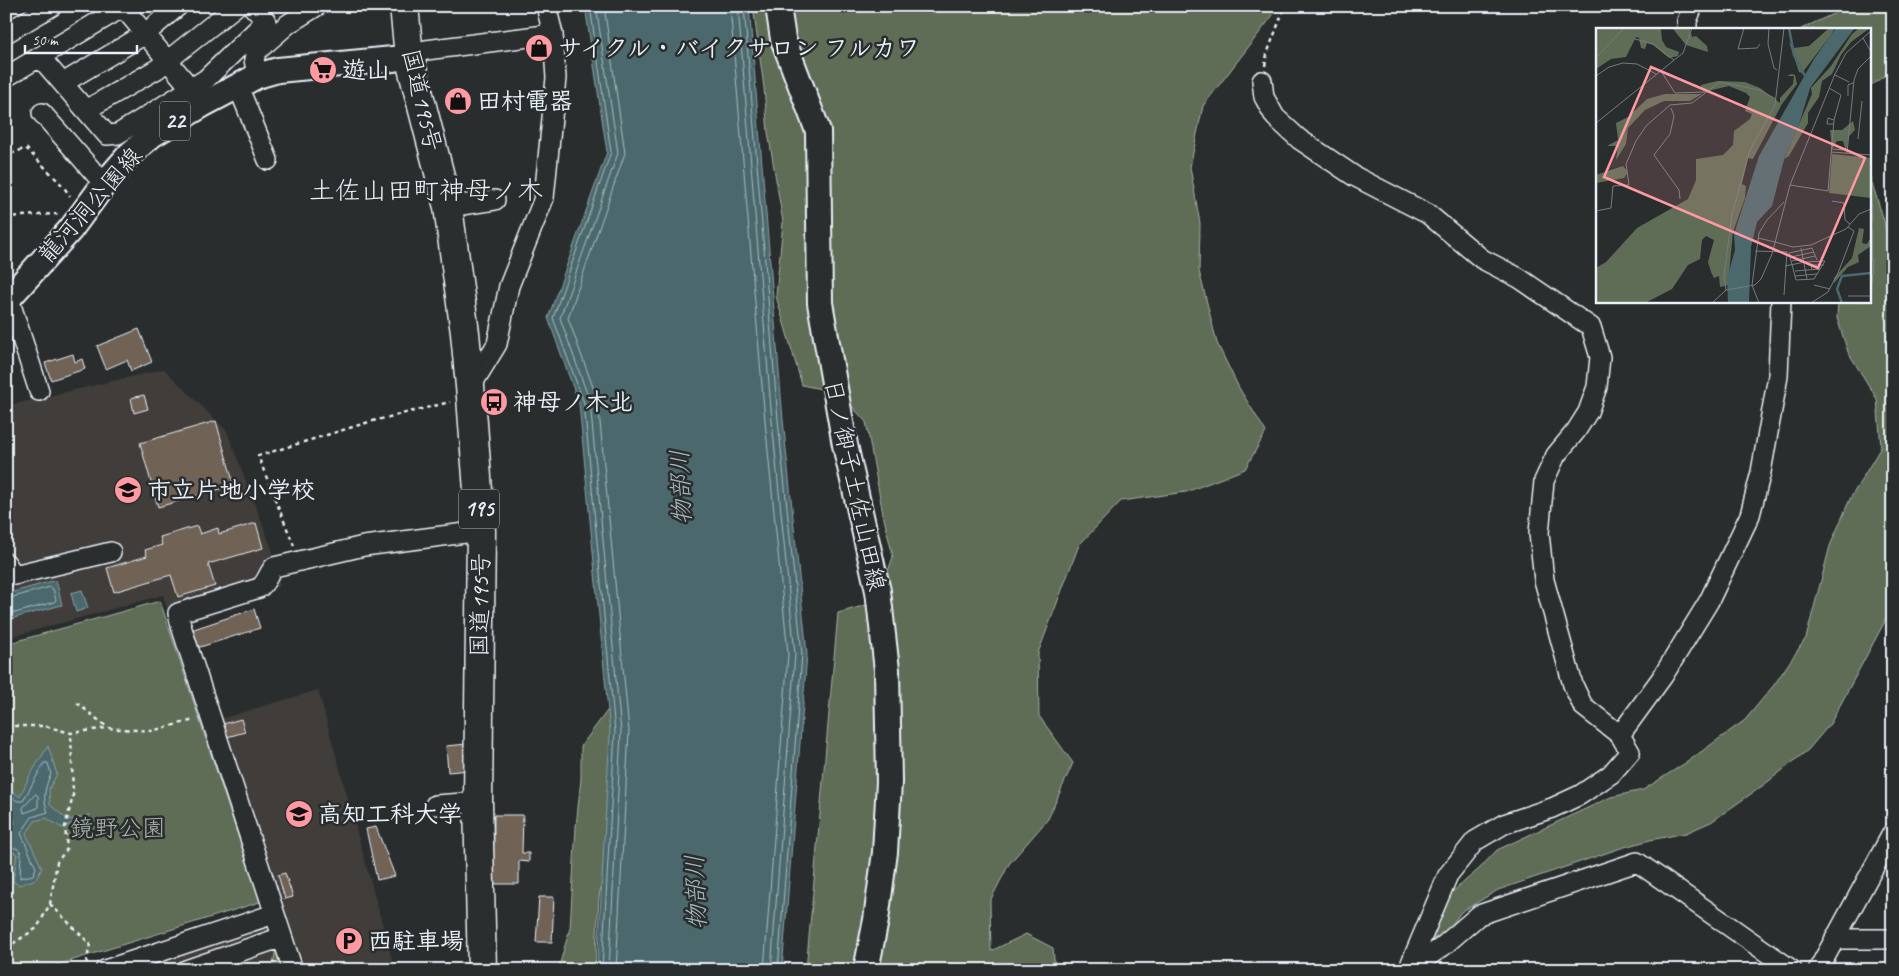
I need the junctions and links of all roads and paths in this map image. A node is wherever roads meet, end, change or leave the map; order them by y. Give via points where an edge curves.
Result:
1 (52, 6) edge
2 (178, 6) edge
3 (236, 6) edge
4 (252, 6) edge
5 (317, 6) edge
6 (404, 6) edge
7 (546, 6) edge
8 (778, 6) edge
9 (1285, 6) edge
10 (1693, 6) edge
11 (123, 7) edge
12 (286, 15) edge
13 (1687, 28) edge
14 (6, 33) edge
15 (145, 34) junction
16 (553, 34) junction
17 (409, 56) junction
18 (40, 57) junction
19 (168, 60) junction
20 (6, 77) edge
21 (247, 81) junction
22 (1262, 81) joint
23 (63, 84) junction
24 (198, 96) junction
25 (86, 110) junction
26 (42, 113) dead end
27 (6, 148) edge
28 (268, 160) dead end
29 (104, 184) junction
30 (495, 200) dead end
31 (448, 207) junction
32 (6, 218) edge
33 (77, 222) junction
34 (7, 300) edge
35 (1781, 302) edge
36 (39, 391) dead end
37 (471, 393) junction
38 (481, 531) junction
39 (110, 552) dead end
40 (300, 560) junction
41 (6, 563) edge
42 (77, 703) dead end
43 (210, 716) junction
44 (6, 726) edge
45 (107, 728) junction
46 (71, 734) junction
47 (1620, 735) junction
48 (478, 802) junction
49 (435, 804) dead end
50 (1893, 832) edge
51 (50, 904) junction
52 (274, 914) junction
53 (282, 937) junction
54 (1893, 938) edge
55 (1836, 939) junction
56 (6, 948) edge
57 (158, 962) edge
58 (1409, 966) edge
59 (85, 970) edge
60 (105, 970) edge
61 (186, 970) edge
62 (293, 970) edge
63 (482, 970) edge
64 (866, 970) edge
65 (1792, 970) edge
66 (1818, 970) edge

1 - 14 street
2 - 15 street
3 - 19 street
4 - 24 street via 266,21 206,79
5 - 12 street
6 - 17 highway, 国道195号 / 195
7 - 16 street
8 - 64 main road, 日ノ御子土佐山田線 via 783,39 818,131 820,303 845,445 878,592 887,670 889,782 886,852
9 - 22 path via 1267,54
10 - 13 street
11 - 15 street
11 - 18 street
12 - 21 street via 257,51
15 - 19 street
15 - 23 street
16 - 17 street via 426,50
16 - 37 street via 556,78 544,198 509,286 497,344
17 - 21 main road, 龍河洞公園線 / 22 via 278,70
17 - 31 highway, 国道195号 / 195
18 - 20 street
18 - 23 street
19 - 24 street
19 - 25 street
21 - 24 main road, 龍河洞公園線 / 22
21 - 28 street
22 - 47 street via 1264,97 1275,117 1298,139 1354,176 1428,214 1482,259 1519,278 1591,327 1600,357 1597,387 1588,412 1556,455 1544,481 1539,533 1544,580 1573,685 1583,706
23 - 25 street
24 - 25 street via 118,134 107,135
24 - 29 main road, 龍河洞公園線 / 22 via 130,154
26 - 29 street
27 - 33 path via 11,154 26,148 62,186
29 - 33 main road, 龍河洞公園線 / 22
30 - 31 street
31 - 37 highway, 国道195号 / 195
32 - 33 path via 56,214
33 - 34 main road, 龍河洞公園線 / 22
34 - 36 street
35 - 47 street via 1778,376 1750,515 1709,601 1663,676
37 - 38 highway, 国道195号 / 195
37 - 40 path via 258,456
38 - 40 street via 364,546
38 - 48 highway, 国道195号 / 195
39 - 41 street via 14,575
40 - 43 street via 274,567 259,588 178,613
42 - 45 path
43 - 45 path via 151,731
43 - 52 street
44 - 46 path via 45,726
45 - 46 path
46 - 51 path via 73,796 65,826 67,849 57,862
47 - 58 street via 1630,752 1610,774 1580,795 1504,824 1475,841 1448,875
48 - 49 street
48 - 63 highway, 国道195号 / 195
50 - 55 street
51 - 56 path via 37,928
51 - 59 path via 90,944
52 - 53 street
52 - 57 street
53 - 61 street
53 - 62 street
54 - 55 street
55 - 66 street
57 - 60 street
58 - 65 street via 1442,947 1479,915 1637,862

